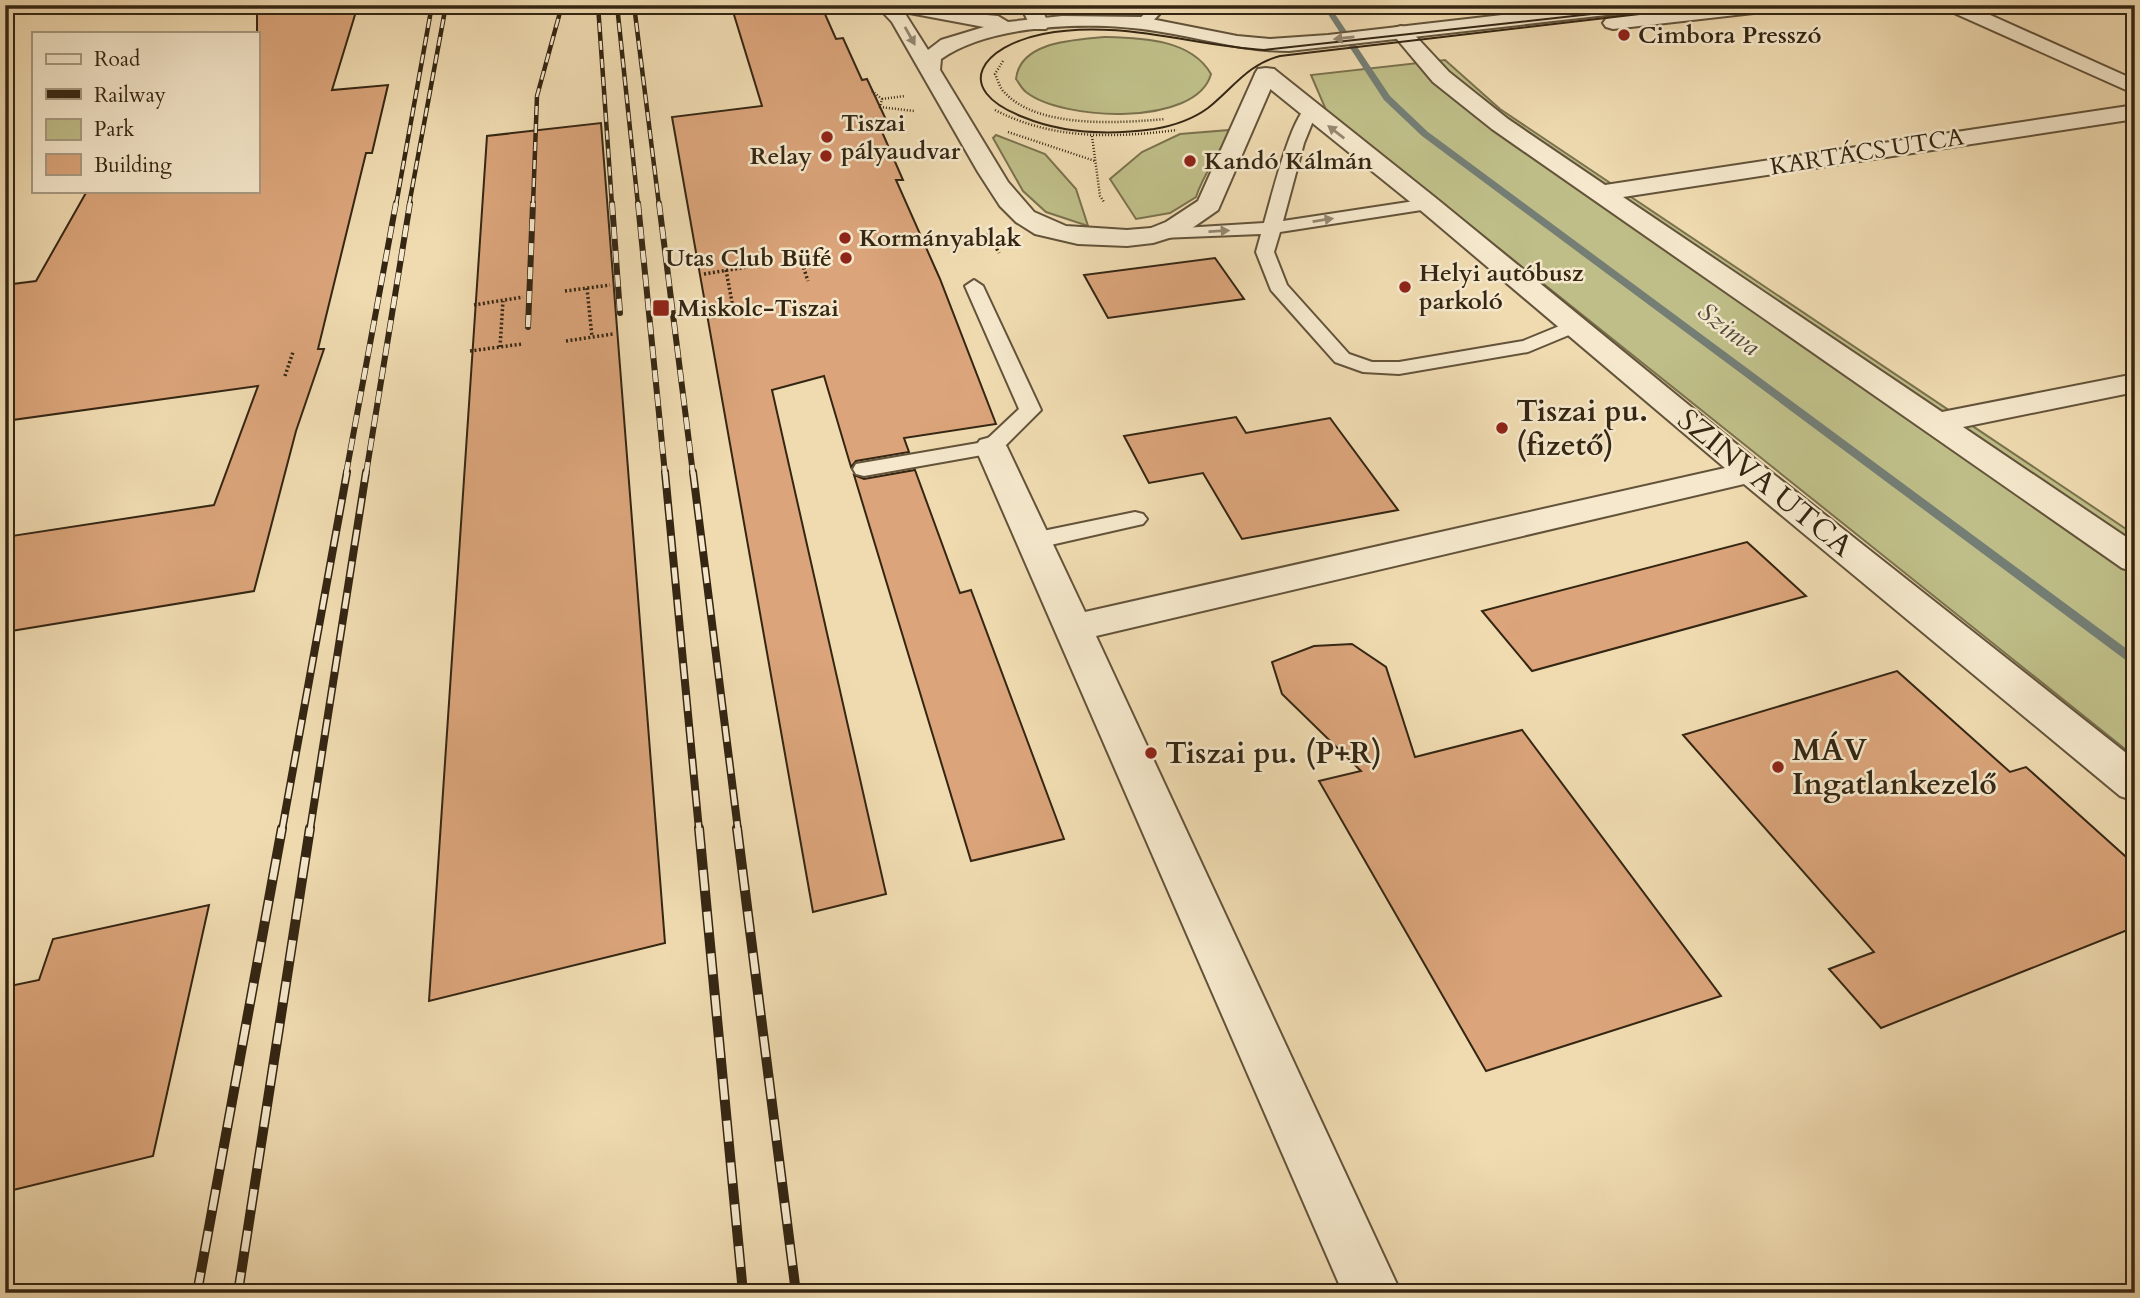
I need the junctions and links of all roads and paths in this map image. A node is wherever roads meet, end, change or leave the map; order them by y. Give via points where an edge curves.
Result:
1 (885, 5) edge
2 (899, 5) edge
3 (1030, 5) edge
4 (1162, 5) edge
5 (1642, 5) edge
6 (1770, 5) edge
7 (1952, 5) edge
8 (1143, 23) junction
9 (1039, 25) junction
10 (1407, 39) junction
11 (1219, 40) junction
12 (1296, 52) junction
13 (1010, 55) dead end
14 (929, 71) junction
15 (1266, 74) junction
16 (2135, 88) edge
17 (872, 91) dead end
18 (994, 109) dead end
19 (1309, 111) junction
20 (916, 112) dead end
21 (2135, 113) edge
22 (1166, 119) dead end
23 (1000, 130) dead end
24 (1177, 130) dead end
25 (1092, 136) junction
26 (1095, 162) junction
27 (1599, 193) junction
28 (1100, 196) dead end
29 (1428, 204) junction
30 (1271, 228) junction
31 (1167, 234) junction
32 (782, 256) dead end
33 (747, 267) dead end
34 (726, 270) junction
35 (704, 274) dead end
36 (808, 281) dead end
37 (610, 285) dead end
38 (974, 286) dead end
39 (587, 288) junction
40 (565, 291) dead end
41 (523, 297) dead end
42 (503, 300) junction
43 (474, 305) dead end
44 (756, 310) dead end
45 (734, 313) junction
46 (712, 317) dead end
47 (1574, 326) junction
48 (613, 334) dead end
49 (592, 337) junction
50 (566, 341) dead end
51 (522, 344) dead end
52 (500, 347) junction
53 (470, 351) dead end
54 (293, 352) dead end
55 (285, 376) dead end
56 (2135, 383) edge
57 (1936, 423) junction
58 (991, 447) junction
59 (864, 469) dead end
60 (1751, 472) junction
61 (1135, 519) dead end
62 (1033, 541) junction
63 (2135, 561) edge
64 (1073, 628) junction
65 (2135, 784) edge
66 (1372, 1293) edge

1 -> 14 street via 900,19
2 - 9 street via 964,19
3 - 9 street
4 - 8 lane
5 - 10 street
6 - 10 street
7 - 16 street
8 - 9 street
8 - 11 street
9 - 14 street via 952,41 931,57
10 - 12 street
10 - 27 street via 1473,104
11 - 12 street
11 - 15 street, SZINVA UTCA
12 - 15 street
13 - 22 path via 995,74 997,84 1023,107 1087,121
14 - 31 street via 1002,191 1026,218 1045,228 1092,237
15 - 19 street, SZINVA UTCA
15 - 31 street via 1209,205
17 - 20 path via 882,99 880,107
18 - 25 path via 1042,129
29 -> 19 street, SZINVA UTCA
19 - 30 lane
21 - 27 street, KARTÁCS UTCA
23 - 26 path
24 - 25 path
25 - 26 path
26 - 28 path
27 - 57 street
30 -> 29 lane
29 - 47 street, SZINVA UTCA
31 -> 30 lane
30 - 47 lane via 1265,252 1278,286 1330,347 1355,364 1399,369 1510,350
32 - 36 path via 799,254
33 - 34 path
34 - 35 path
34 - 45 path
37 - 39 path
38 - 58 lane via 1030,410
39 - 40 path
39 - 49 path
41 - 42 path
42 - 43 path
42 - 52 path
44 - 45 path
45 - 46 path
47 - 60 street, SZINVA UTCA
48 - 49 path
49 - 50 path
51 - 52 path
52 - 53 path
54 - 55 path
56 - 57 street
57 - 63 street
58 - 59 lane
58 - 62 street
60 - 64 street
60 - 65 street, SZINVA UTCA
61 - 62 lane
62 - 64 street
64 - 66 street

